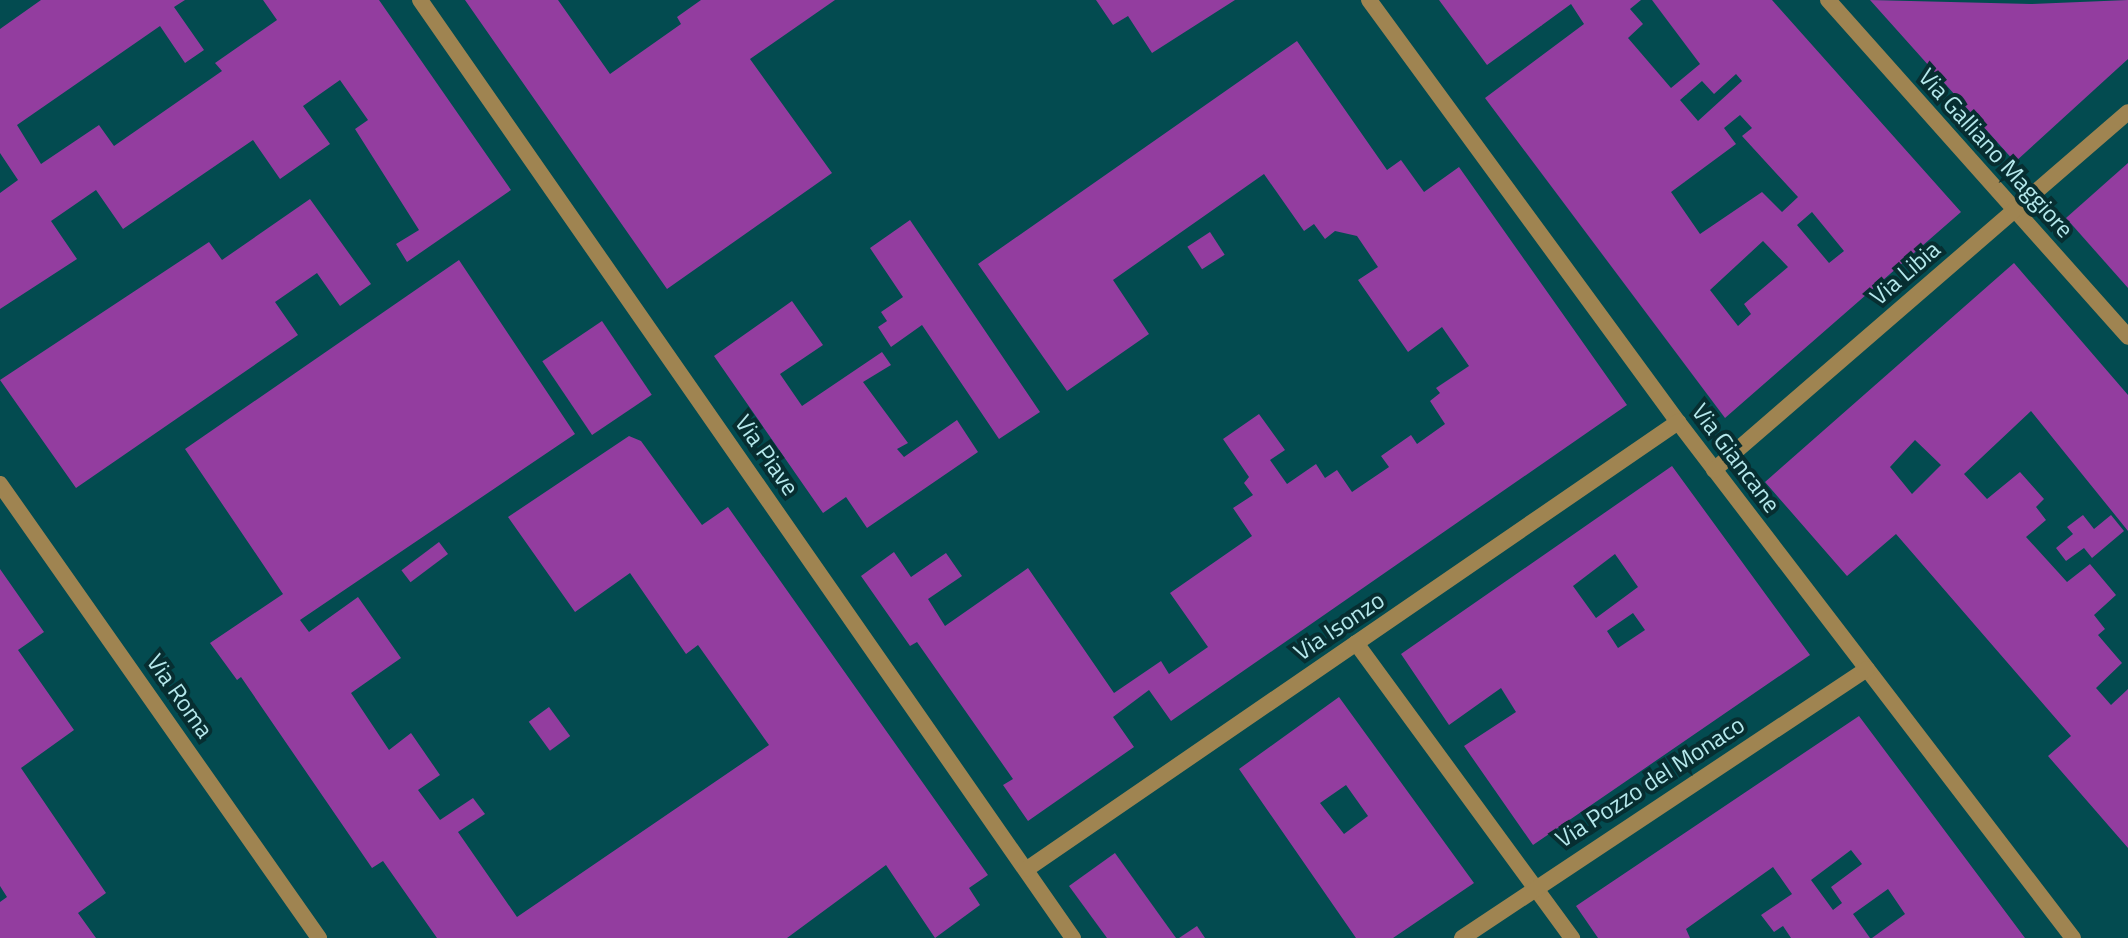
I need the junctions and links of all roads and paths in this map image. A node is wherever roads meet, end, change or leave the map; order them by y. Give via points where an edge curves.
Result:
1 (420, 0) edge
2 (1369, 0) edge
3 (1828, 0) edge
4 (2128, 112) edge
5 (2014, 210) junction
6 (2128, 337) edge
7 (1678, 422) junction
8 (1714, 470) junction
9 (0, 484) edge
10 (1356, 643) junction
11 (1867, 669) junction
12 (1027, 869) junction
13 (1536, 885) junction
14 (319, 938) edge
15 (1073, 938) edge
16 (1462, 938) edge
17 (1572, 938) edge
18 (2073, 938) edge

1 - 12 street, Via Piave
2 - 7 street, Via Giancane
3 - 5 street, Via Galliano Maggiore
4 - 5 street, Via Libia
5 - 6 street, Via Galliano Maggiore
5 - 8 street, Via Libia
7 - 8 street, Via Giancane
7 - 10 street, Via Isonzo
8 - 11 street, Via Giancane
9 - 14 street, Via Roma
10 - 12 street, Via Isonzo
10 - 13 street
11 - 13 street, Via Pozzo del Monaco
11 - 18 street, Via Giancane
12 - 15 street, Via Piave
13 - 16 street, Via Pozzo del Monaco
13 - 17 street

